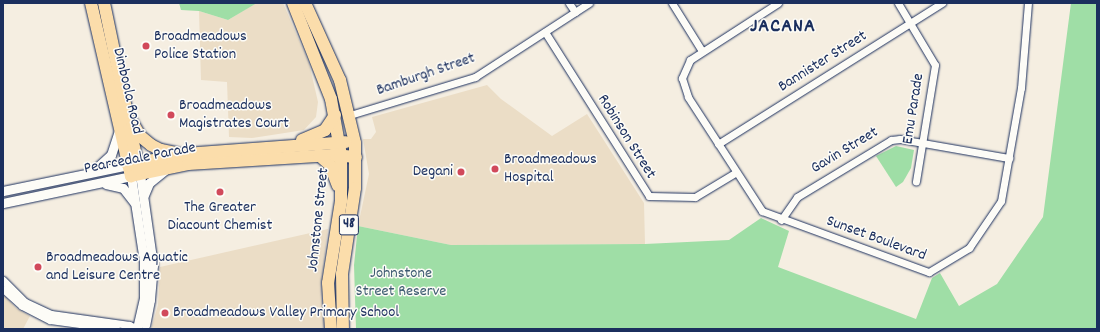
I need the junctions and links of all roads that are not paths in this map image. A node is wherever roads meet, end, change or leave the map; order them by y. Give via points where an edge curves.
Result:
1 (91, 3) edge
2 (104, 3) edge
3 (293, 3) edge
4 (305, 3) edge
5 (314, 3) edge
6 (569, 3) edge
7 (589, 3) edge
8 (672, 3) edge
9 (778, 3) edge
10 (898, 3) edge
11 (942, 3) edge
12 (1028, 3) edge
13 (575, 12) junction
14 (911, 23) junction
15 (316, 28) junction
16 (544, 32) junction
17 (702, 51) junction
18 (323, 77) junction
19 (340, 80) junction
20 (335, 115) junction
21 (350, 115) junction
22 (130, 117) junction
23 (119, 129) junction
24 (339, 141) junction
25 (922, 142) junction
26 (355, 143) junction
27 (718, 144) junction
28 (284, 146) junction
29 (238, 149) junction
30 (184, 154) junction
31 (341, 155) junction
32 (319, 156) junction
33 (356, 157) junction
34 (1009, 158) junction
35 (240, 161) junction
36 (169, 167) junction
37 (134, 169) junction
38 (736, 173) junction
39 (88, 174) junction
40 (916, 181) dead end
41 (100, 183) junction
42 (3, 191) edge
43 (144, 197) junction
44 (341, 201) junction
45 (3, 203) edge
46 (137, 208) junction
47 (781, 220) junction
48 (148, 260) junction
49 (3, 280) edge
50 (3, 289) edge
51 (116, 329) edge
52 (138, 329) edge
53 (143, 329) edge
54 (331, 329) edge
55 (343, 329) edge

1 - 23 main road, Dimboola Road
2 - 22 main road, Dimboola Road
3 - 18 main road, Johnstone Street / 48
4 - 15 main road, Johnstone Street / 48
5 - 19 main road via 335,49
6 - 13 street
7 - 13 street, Bamburgh Street
8 - 17 street
9 - 17 street, Sunset Boulevard
10 - 14 street, Emu Parade
11 - 14 street, Bannister Street
12 - 34 street, Sunset Boulevard via 1021,88
13 - 16 street, Bamburgh Street
14 - 25 street, Emu Parade via 935,65
14 - 27 street, Bannister Street
15 - 18 main road via 312,33 322,59
15 - 19 main road, Johnstone Street / 48
16 - 21 street, Bamburgh Street via 475,77
16 - 38 street, Robinson Street via 649,196 695,197
17 - 27 street, Sunset Boulevard via 686,66 683,85
18 - 20 main road, Johnstone Street / 48
19 - 21 main road, Johnstone Street / 48
20 - 24 main road, Johnstone Street / 48
20 - 28 main road via 325,130
21 - 26 main road, Johnstone Street / 48
22 - 30 main road via 140,136 150,145 161,150
22 - 37 main road, Dimboola Road
23 - 37 main road, Dimboola Road
23 - 39 street via 111,155
24 - 26 main road, Pearcedale Parade
24 - 28 main road, Pearcedale Parade
24 - 31 main road, Johnstone Street / 48
25 - 34 street, Gavin Street
25 - 40 street, Emu Parade
25 - 47 street, Gavin Street via 900,139 886,141 797,197
26 - 33 main road, Johnstone Street / 48
27 - 38 street, Sunset Boulevard
28 - 29 main road, Pearcedale Parade
29 - 30 main road, Pearcedale Parade
29 - 35 main road
30 - 37 main road, Pearcedale Parade
31 - 32 main road, Pearcedale Parade
31 - 33 main road, Pearcedale Parade
31 - 44 main road, Johnstone Street / 48
32 - 35 main road, Pearcedale Parade
32 - 44 main road via 333,170
33 - 55 main road, Johnstone Street / 48 via 355,188 342,274
34 - 47 street, Sunset Boulevard via 998,207 969,248 933,271 923,271
35 - 36 main road, Pearcedale Parade
36 - 37 main road, Pearcedale Parade
36 - 43 street via 149,183
37 - 39 street, Pearcedale Parade
37 - 41 street, Pearcedale Parade
37 - 43 street, Dimboola Road
37 - 46 street, Dimboola Road
38 - 47 street, Sunset Boulevard via 762,211
39 - 42 street, Pearcedale Parade
41 - 45 street, Pearcedale Parade
41 - 46 street via 123,188
43 - 48 street, Dimboola Road
44 - 54 main road, Johnstone Street / 48 via 328,283
46 - 48 street, Dimboola Road
48 - 52 street, Dimboola Road
48 - 53 street, Dimboola Road via 152,285
49 - 52 street via 26,302 51,314
50 - 51 street via 22,306 50,320

